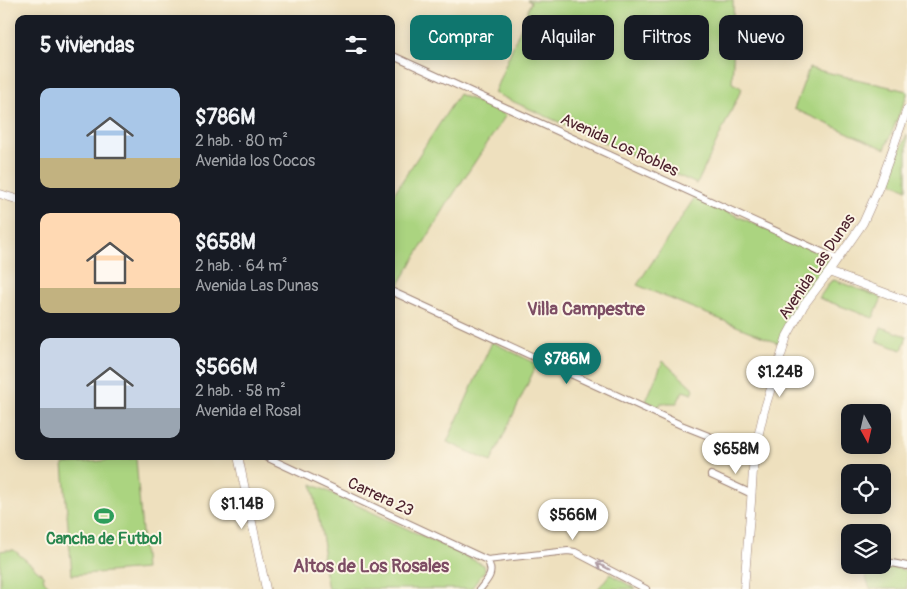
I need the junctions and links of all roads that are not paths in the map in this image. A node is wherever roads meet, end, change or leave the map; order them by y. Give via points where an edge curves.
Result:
1 (395, 57) edge
2 (907, 109) edge
3 (0, 194) edge
4 (15, 199) edge
5 (837, 259) junction
6 (828, 272) junction
7 (395, 293) edge
8 (907, 301) edge
9 (754, 454) junction
10 (239, 460) edge
11 (242, 460) edge
12 (273, 460) edge
13 (240, 466) junction
14 (712, 476) dead end
15 (752, 494) junction
16 (488, 560) junction
17 (891, 563) edge
18 (907, 566) edge
19 (266, 589) edge
20 (480, 589) edge
21 (646, 589) edge
22 (744, 589) edge

1 - 5 street, Avenida Los Robles
2 - 5 street, Avenida Las Dunas via 863,223
3 - 4 street
5 - 6 street, Avenida Las Dunas
6 - 8 street
6 - 9 street, Avenida Las Dunas via 786,336
7 - 9 street via 682,425
9 - 15 street, Avenida Las Dunas
10 - 13 street
11 - 13 street
12 - 16 street, Carrera 23
13 - 19 street
14 - 15 street
15 - 22 street, Avenida Las Dunas
16 - 20 street via 490,574
21 -> 16 street via 575,552
17 - 18 street

